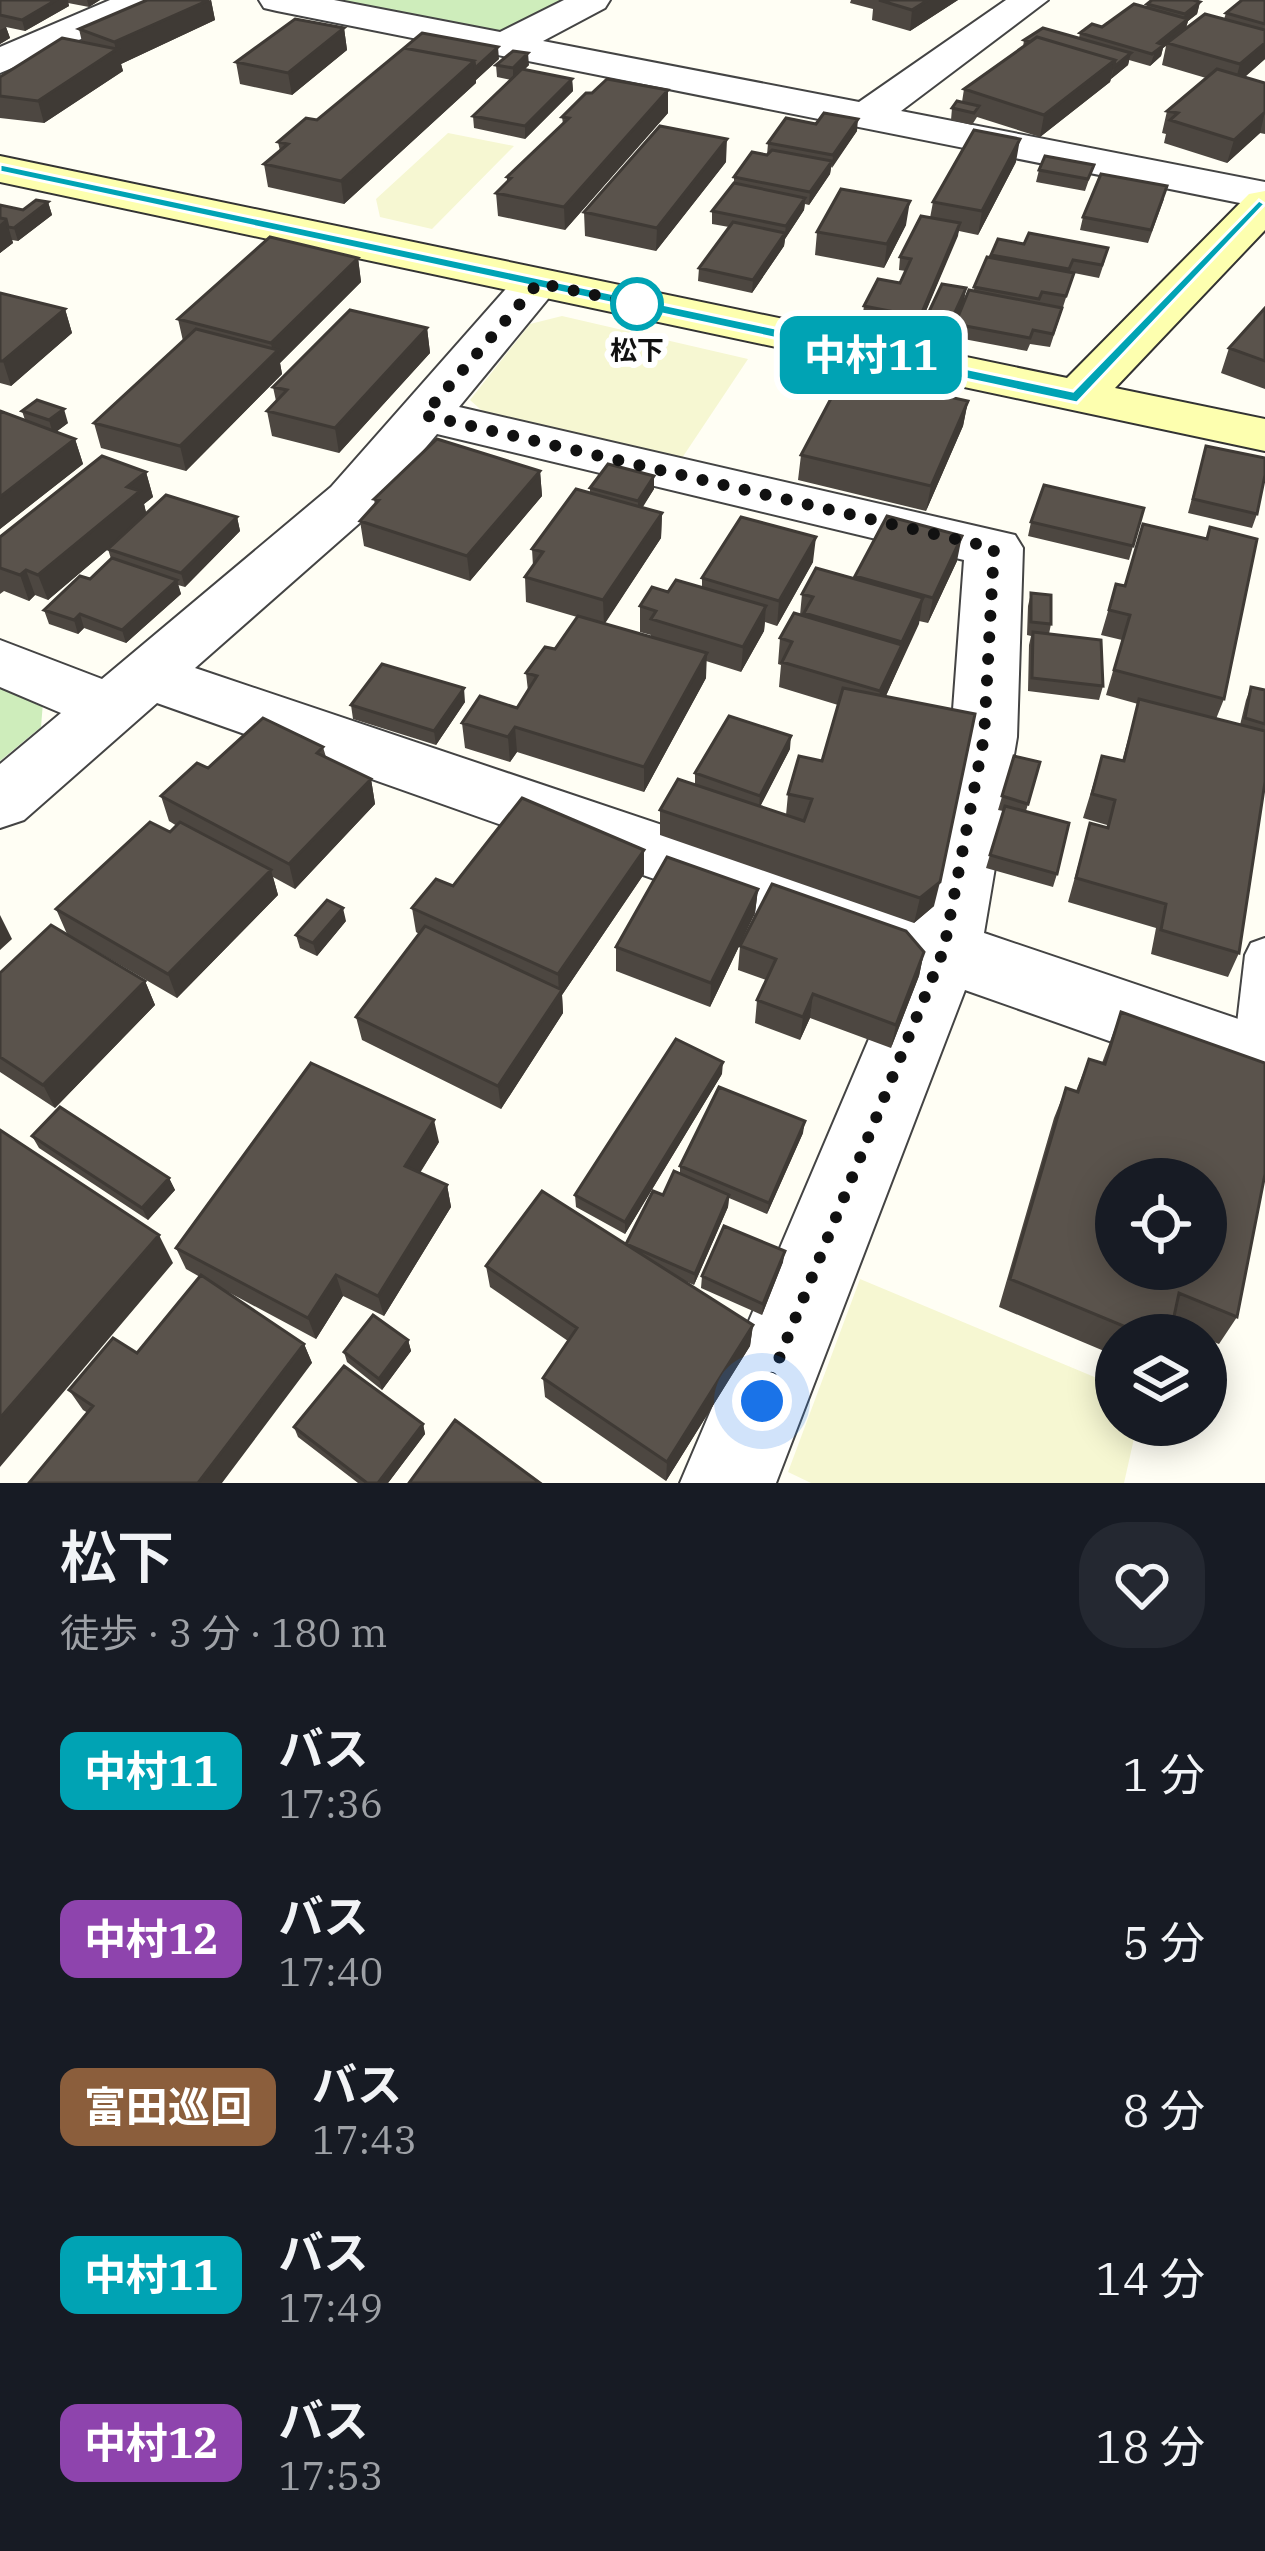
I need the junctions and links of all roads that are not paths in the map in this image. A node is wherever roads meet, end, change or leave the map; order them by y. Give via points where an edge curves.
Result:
1 (142, 0) edge
2 (277, 0) edge
3 (592, 0) edge
4 (1030, 0) edge
5 (506, 45) junction
6 (0, 62) edge
7 (867, 116) junction
8 (0, 169) edge
9 (1265, 200) edge
10 (538, 283) junction
11 (1077, 397) junction
12 (424, 415) junction
13 (1265, 435) edge
14 (0, 662) edge
15 (127, 691) junction
16 (0, 802) edge
17 (944, 949) junction
18 (1265, 955) edge
19 (1260, 1060) edge
20 (728, 1483) edge

1 - 6 street
2 - 5 street
3 - 5 street
4 - 7 street
5 - 7 street
7 - 9 street
8 - 10 street
9 - 11 street
10 - 11 street
10 - 12 street
11 - 13 street
12 - 15 street via 351,500
12 - 17 street via 994,548 984,737
14 - 15 street
15 - 16 street
15 - 17 street
17 - 19 street
17 - 20 street
18 - 19 lane

